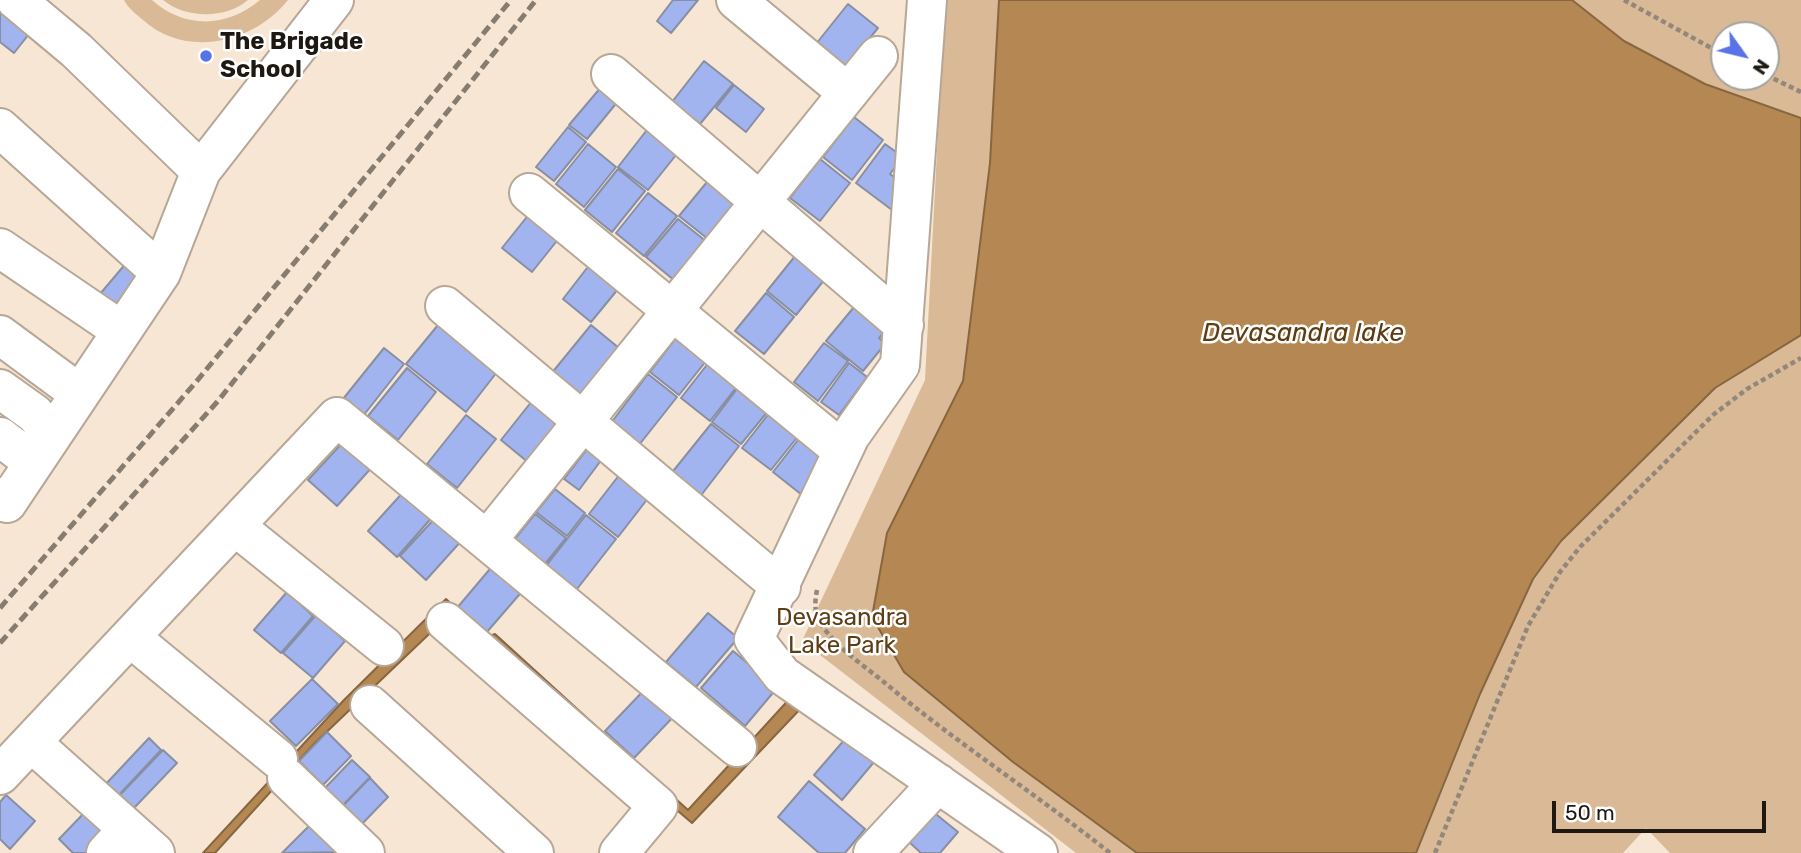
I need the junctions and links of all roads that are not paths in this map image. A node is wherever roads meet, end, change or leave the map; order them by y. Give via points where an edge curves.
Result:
1 (16, 0) edge
2 (334, 0) edge
3 (737, 0) edge
4 (927, 0) edge
5 (878, 56) dead end
6 (611, 74) dead end
7 (848, 93) junction
8 (0, 128) edge
9 (201, 171) junction
10 (529, 193) dead end
11 (760, 202) junction
12 (0, 248) edge
13 (161, 273) junction
14 (445, 306) dead end
15 (672, 311) junction
16 (904, 325) junction
17 (122, 331) junction
18 (0, 335) edge
19 (0, 389) edge
20 (80, 394) junction
21 (583, 421) junction
22 (0, 437) edge
23 (42, 448) junction
24 (842, 451) junction
25 (0, 497) edge
26 (235, 526) junction
27 (488, 539) junction
28 (781, 587) junction
29 (446, 622) dead end
30 (130, 636) junction
31 (384, 646) dead end
32 (370, 705) dead end
33 (31, 741) junction
34 (737, 747) dead end
35 (0, 775) edge
36 (938, 783) junction
37 (130, 845) edge
38 (365, 853) edge
39 (534, 853) edge
40 (619, 853) edge
41 (873, 853) edge
42 (1038, 853) edge

1 - 9 street via 76,50
2 - 9 street
3 - 7 street
4 - 16 street
5 - 7 street
6 - 11 street
7 - 11 street
8 - 13 street
9 - 13 street
10 - 15 street
11 - 15 street
11 - 16 street
12 - 17 street
13 - 17 street
14 - 21 street
15 - 21 street
15 - 24 street
16 - 24 street via 900,365
17 - 20 street
18 - 20 street
19 - 23 street via 35,414
20 - 23 street
21 - 27 street
21 - 28 street
22 - 23 street
23 - 25 street via 7,503
24 - 28 street
26 - 27 street via 337,417
26 - 30 street
26 - 31 street
27 - 34 street
28 - 36 street via 754,639 782,675
29 - 40 street via 658,806
30 - 33 street
30 - 38 street via 283,768
32 - 39 street
33 - 35 street
33 - 37 street
36 - 41 street
36 - 42 street

